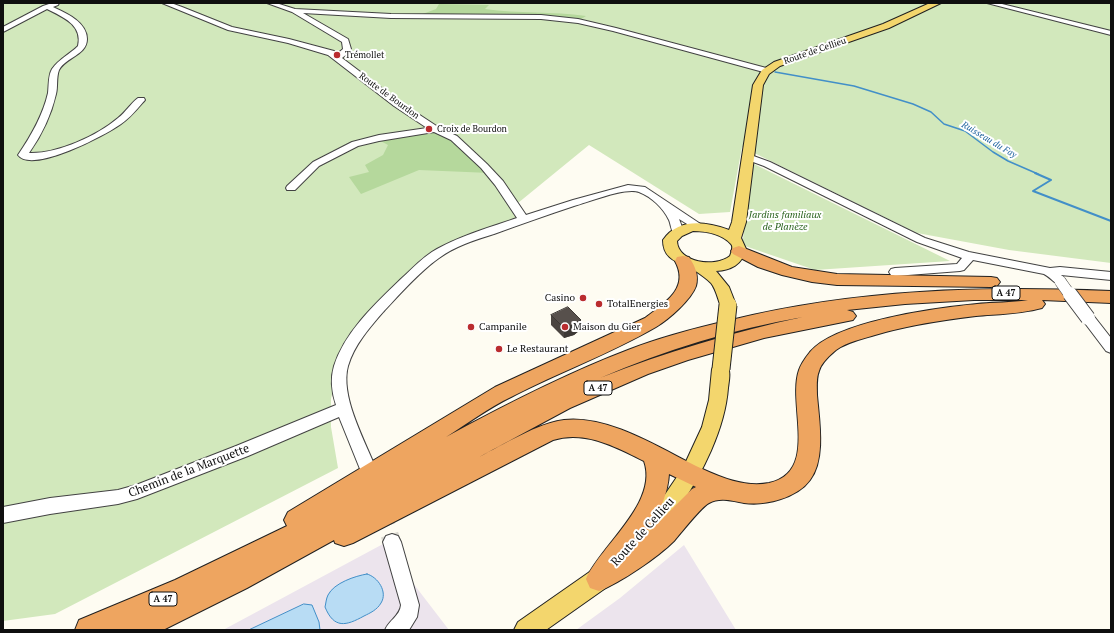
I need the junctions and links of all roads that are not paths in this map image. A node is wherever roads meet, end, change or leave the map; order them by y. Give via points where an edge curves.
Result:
1 (60, 3) edge
2 (164, 3) edge
3 (270, 3) edge
4 (937, 3) edge
5 (990, 3) edge
6 (47, 5) edge
7 (294, 11) junction
8 (3, 30) edge
9 (1111, 33) edge
10 (337, 57) junction
11 (767, 71) junction
12 (141, 100) dead end
13 (435, 129) junction
14 (748, 157) junction
15 (291, 188) dead end
16 (661, 202) junction
17 (740, 217) junction
18 (521, 220) junction
19 (699, 227) junction
20 (714, 229) junction
21 (678, 232) junction
22 (736, 245) junction
23 (970, 256) junction
24 (691, 264) junction
25 (726, 265) junction
26 (896, 272) dead end
27 (1111, 276) edge
28 (1056, 277) junction
29 (1111, 294) edge
30 (1111, 297) edge
31 (1036, 304) junction
32 (728, 305) junction
33 (1111, 307) edge
34 (1111, 348) edge
35 (345, 408) junction
36 (653, 455) junction
37 (366, 464) dead end
38 (690, 473) junction
39 (728, 490) junction
40 (3, 515) edge
41 (392, 542) tunnel mouth
42 (240, 570) junction
43 (599, 579) junction
44 (89, 630) edge
45 (132, 630) edge
46 (395, 630) edge
47 (526, 630) edge

1 - 6 street
2 - 10 street, Route de Bourdon via 230,29 305,44
3 - 7 street
4 - 11 main road, Route de Cellieu via 886,26 777,64
5 - 9 street
6 - 8 street
6 - 12 street via 79,25 83,31 84,42 82,47 56,67 46,116 24,156 44,154 84,143 119,122
7 - 10 street via 345,40 348,49
7 - 11 street via 391,16 542,17 578,21 614,28
10 - 13 street, Route de Bourdon via 386,96
11 - 14 main road via 758,84
13 - 15 street via 355,144 316,164
13 - 18 street, Route de Bourdon via 454,138 484,166 499,183
14 - 17 main road
14 - 23 street via 768,164 921,240
16 - 18 street via 641,189 628,188
16 - 19 street
16 - 21 street via 672,215
17 - 20 main road via 727,226
17 - 22 main road
18 - 35 street via 455,244 437,254 376,313 349,348 342,365 339,382 341,400
19 - 20 main road
19 - 21 main road
20 - 22 main road via 728,235
21 - 24 main road via 670,240 670,247 676,256
22 - 25 main road via 737,257
22 - 29 highway via 755,260 778,269 830,280 994,282
23 - 26 street via 960,267
23 - 28 street
24 - 25 main road via 709,268
24 - 32 main road, Route de Cellieu via 717,280
24 - 42 highway via 686,287 679,298 651,322 502,392 264,540
25 - 32 main road, Route de Cellieu
27 - 28 street via 1054,271
28 - 34 street, bridge
30 - 42 highway, A 47 via 1010,293 902,297 788,314 688,338 619,362 554,390 461,439
31 - 33 highway, A 47
31 - 39 highway via 1017,308 977,310 891,324 849,336 830,345 817,357 809,370 809,455 802,474 789,485 769,493
31 - 42 highway, A 47 via 937,306 835,318 782,328 668,360 609,383 526,421
32 - 38 main road, Route de Cellieu, bridge via 718,400 711,427
35 - 37 street
35 - 40 street, Chemin de la Marquette via 138,492
36 - 38 highway
36 - 42 highway via 616,437 577,428 562,429 546,434 271,572
36 - 43 highway via 658,469 649,509
38 - 39 highway
38 - 43 main road, Route de Cellieu via 671,503
39 - 43 highway via 700,496 664,534
41 - 46 street via 410,605 407,620
42 - 44 highway, A 47
42 - 45 highway, A 47
43 - 47 main road, Route de Cellieu

